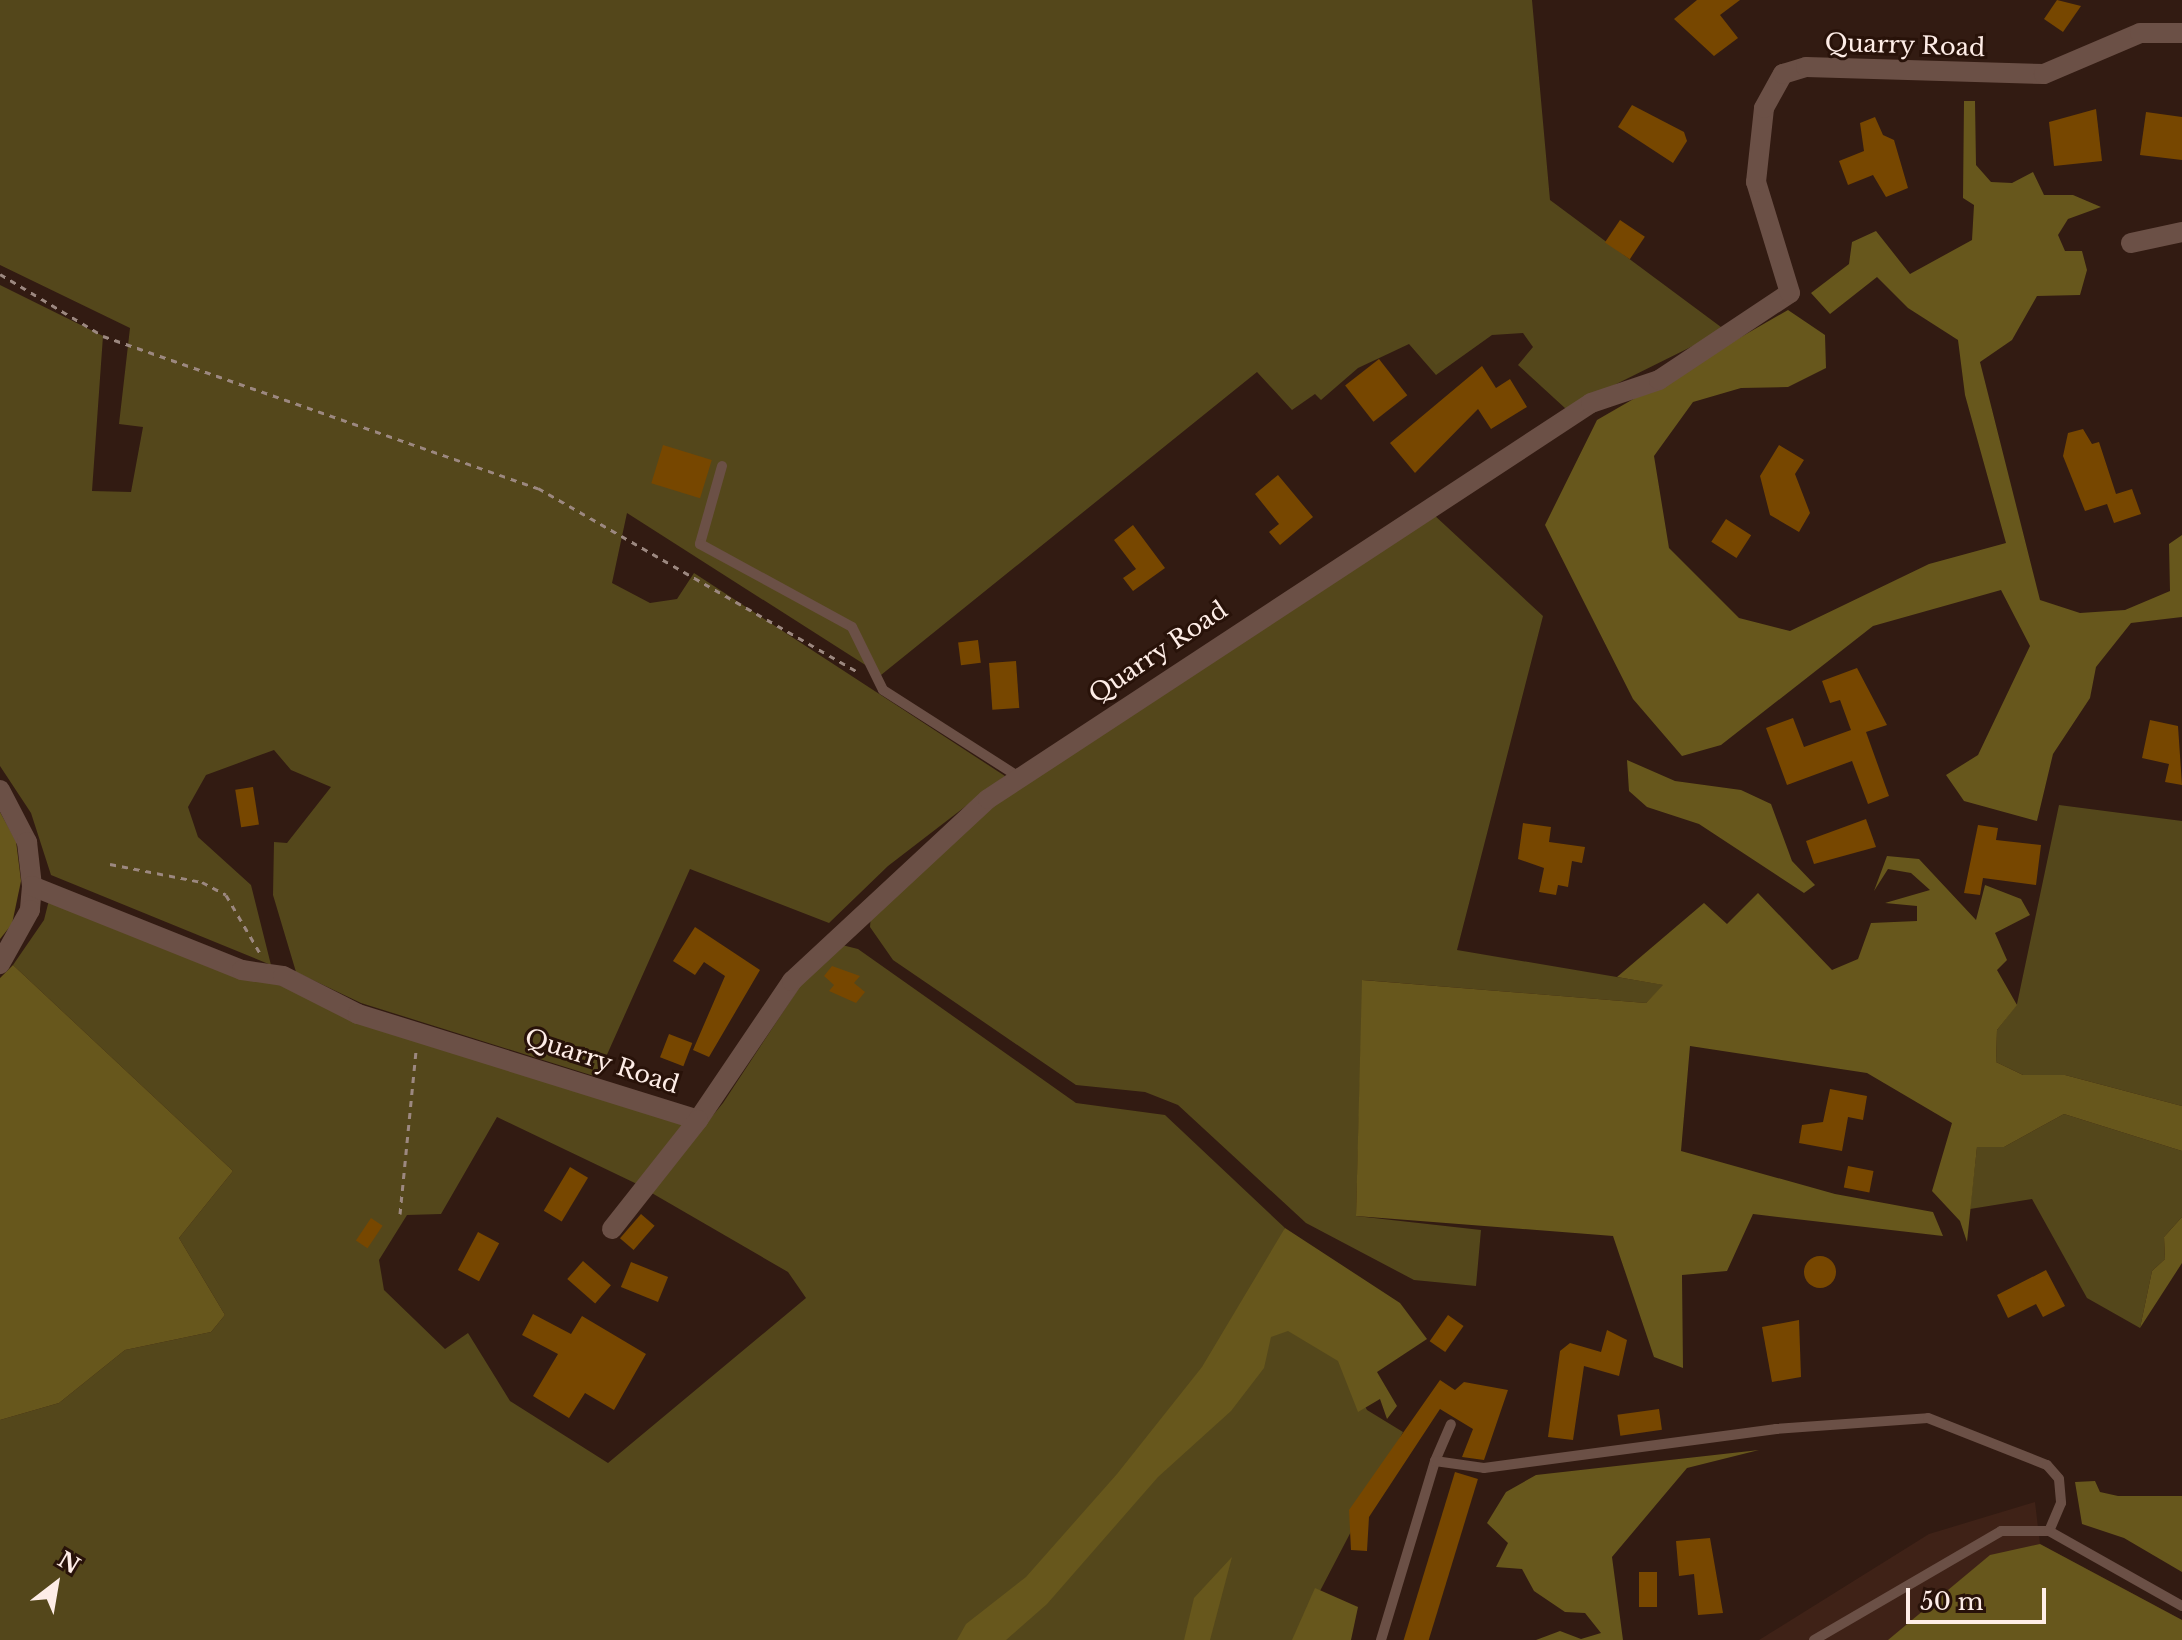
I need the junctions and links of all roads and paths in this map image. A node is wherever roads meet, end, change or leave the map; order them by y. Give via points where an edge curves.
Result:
1 (2182, 33) edge
2 (2182, 232) edge
3 (2131, 243) dead end
4 (0, 274) edge
5 (722, 466) dead end
6 (883, 690) junction
7 (1019, 777) junction
8 (0, 790) edge
9 (110, 864) dead end
10 (32, 886) junction
11 (0, 964) edge
12 (270, 974) junction
13 (416, 1030) junction
14 (698, 1120) junction
15 (400, 1214) dead end
16 (612, 1229) dead end
17 (1451, 1424) dead end
18 (1435, 1461) junction
19 (2049, 1531) junction
20 (2182, 1606) edge
21 (1381, 1640) edge
22 (1814, 1640) edge

1 - 7 street, Quarry Road via 2140,33 2044,74 1806,67 1783,74 1764,108 1756,182 1790,293 1659,380 1581,410
2 - 3 street
4 - 6 path via 103,336 538,488 794,629
5 - 6 lane via 700,544 852,627
6 - 7 lane
7 - 14 street, Quarry Road via 904,871 792,981
8 - 10 street via 27,842
9 - 12 path via 202,882 226,895 252,928
10 - 11 street via 30,910
10 - 12 street, Quarry Road via 242,970
12 - 13 street, Quarry Road via 358,1014
13 - 14 street, Quarry Road
13 - 15 path
14 - 16 street
17 - 18 lane
18 - 19 lane via 1484,1468 1776,1429 1928,1418 2047,1465 2059,1479 2061,1503
18 - 21 lane
19 - 20 lane
19 - 22 lane via 2001,1531

